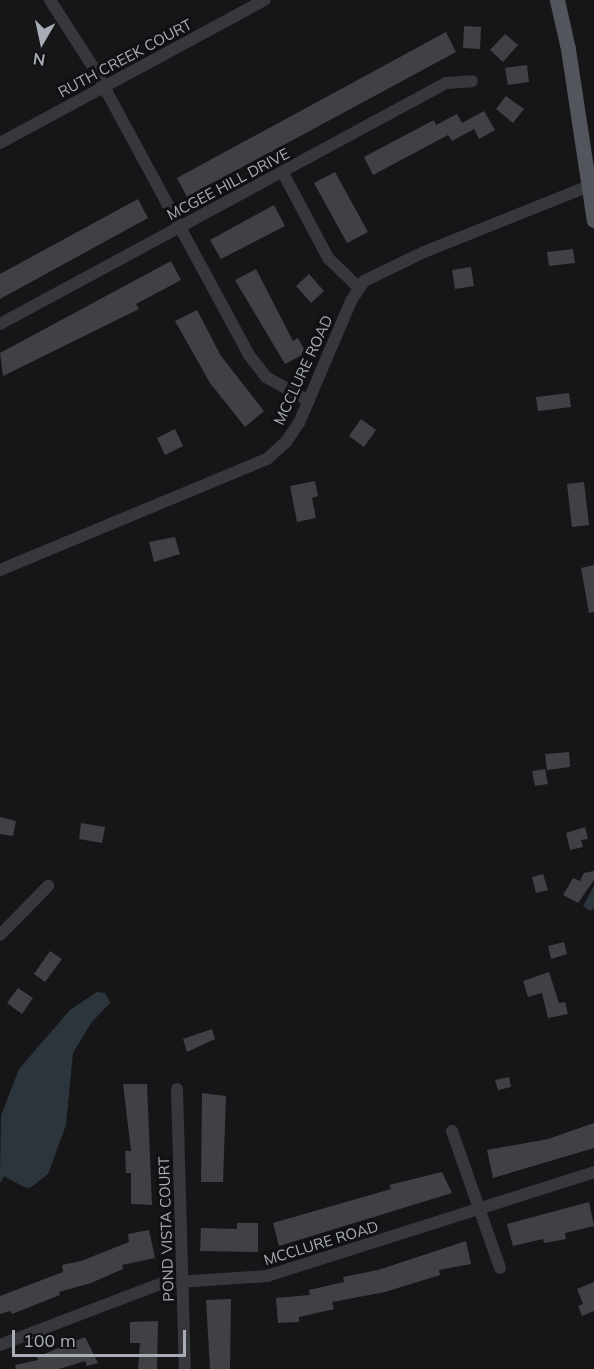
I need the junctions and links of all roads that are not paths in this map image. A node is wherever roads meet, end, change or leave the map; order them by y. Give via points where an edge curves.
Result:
1 (50, 0) edge
2 (265, 0) edge
3 (557, 0) edge
4 (472, 81) dead end
5 (104, 87) junction
6 (0, 143) edge
7 (282, 171) junction
8 (589, 186) junction
9 (594, 220) edge
10 (180, 227) junction
11 (358, 288) junction
12 (0, 324) edge
13 (309, 401) junction
14 (0, 570) edge
15 (48, 886) dead end
16 (0, 935) edge
17 (177, 1089) dead end
18 (452, 1131) dead end
19 (594, 1172) edge
20 (479, 1210) junction
21 (500, 1268) dead end
22 (183, 1279) junction
23 (0, 1345) edge
24 (185, 1369) edge

1 - 5 street
2 - 5 street, RUTH CREEK COURT
3 - 8 main road
4 - 7 street, MCGEE HILL DRIVE via 446,83
5 - 6 street, RUTH CREEK COURT
5 - 10 street
7 - 10 street, MCGEE HILL DRIVE
7 - 11 street via 328,258
8 - 9 main road
8 - 11 street via 424,252 373,275
10 - 12 street, MCGEE HILL DRIVE
10 - 13 street via 258,368 280,387
11 - 13 street, MCCLURE ROAD
13 - 14 street, MCCLURE ROAD via 286,442 250,468
15 - 16 street
17 - 22 street, POND VISTA COURT
18 - 20 street
19 - 20 street, MCCLURE ROAD
20 - 21 street
20 - 22 street, MCCLURE ROAD via 267,1276
22 - 23 street, MCCLURE ROAD via 162,1283
22 - 24 street, POND VISTA COURT

